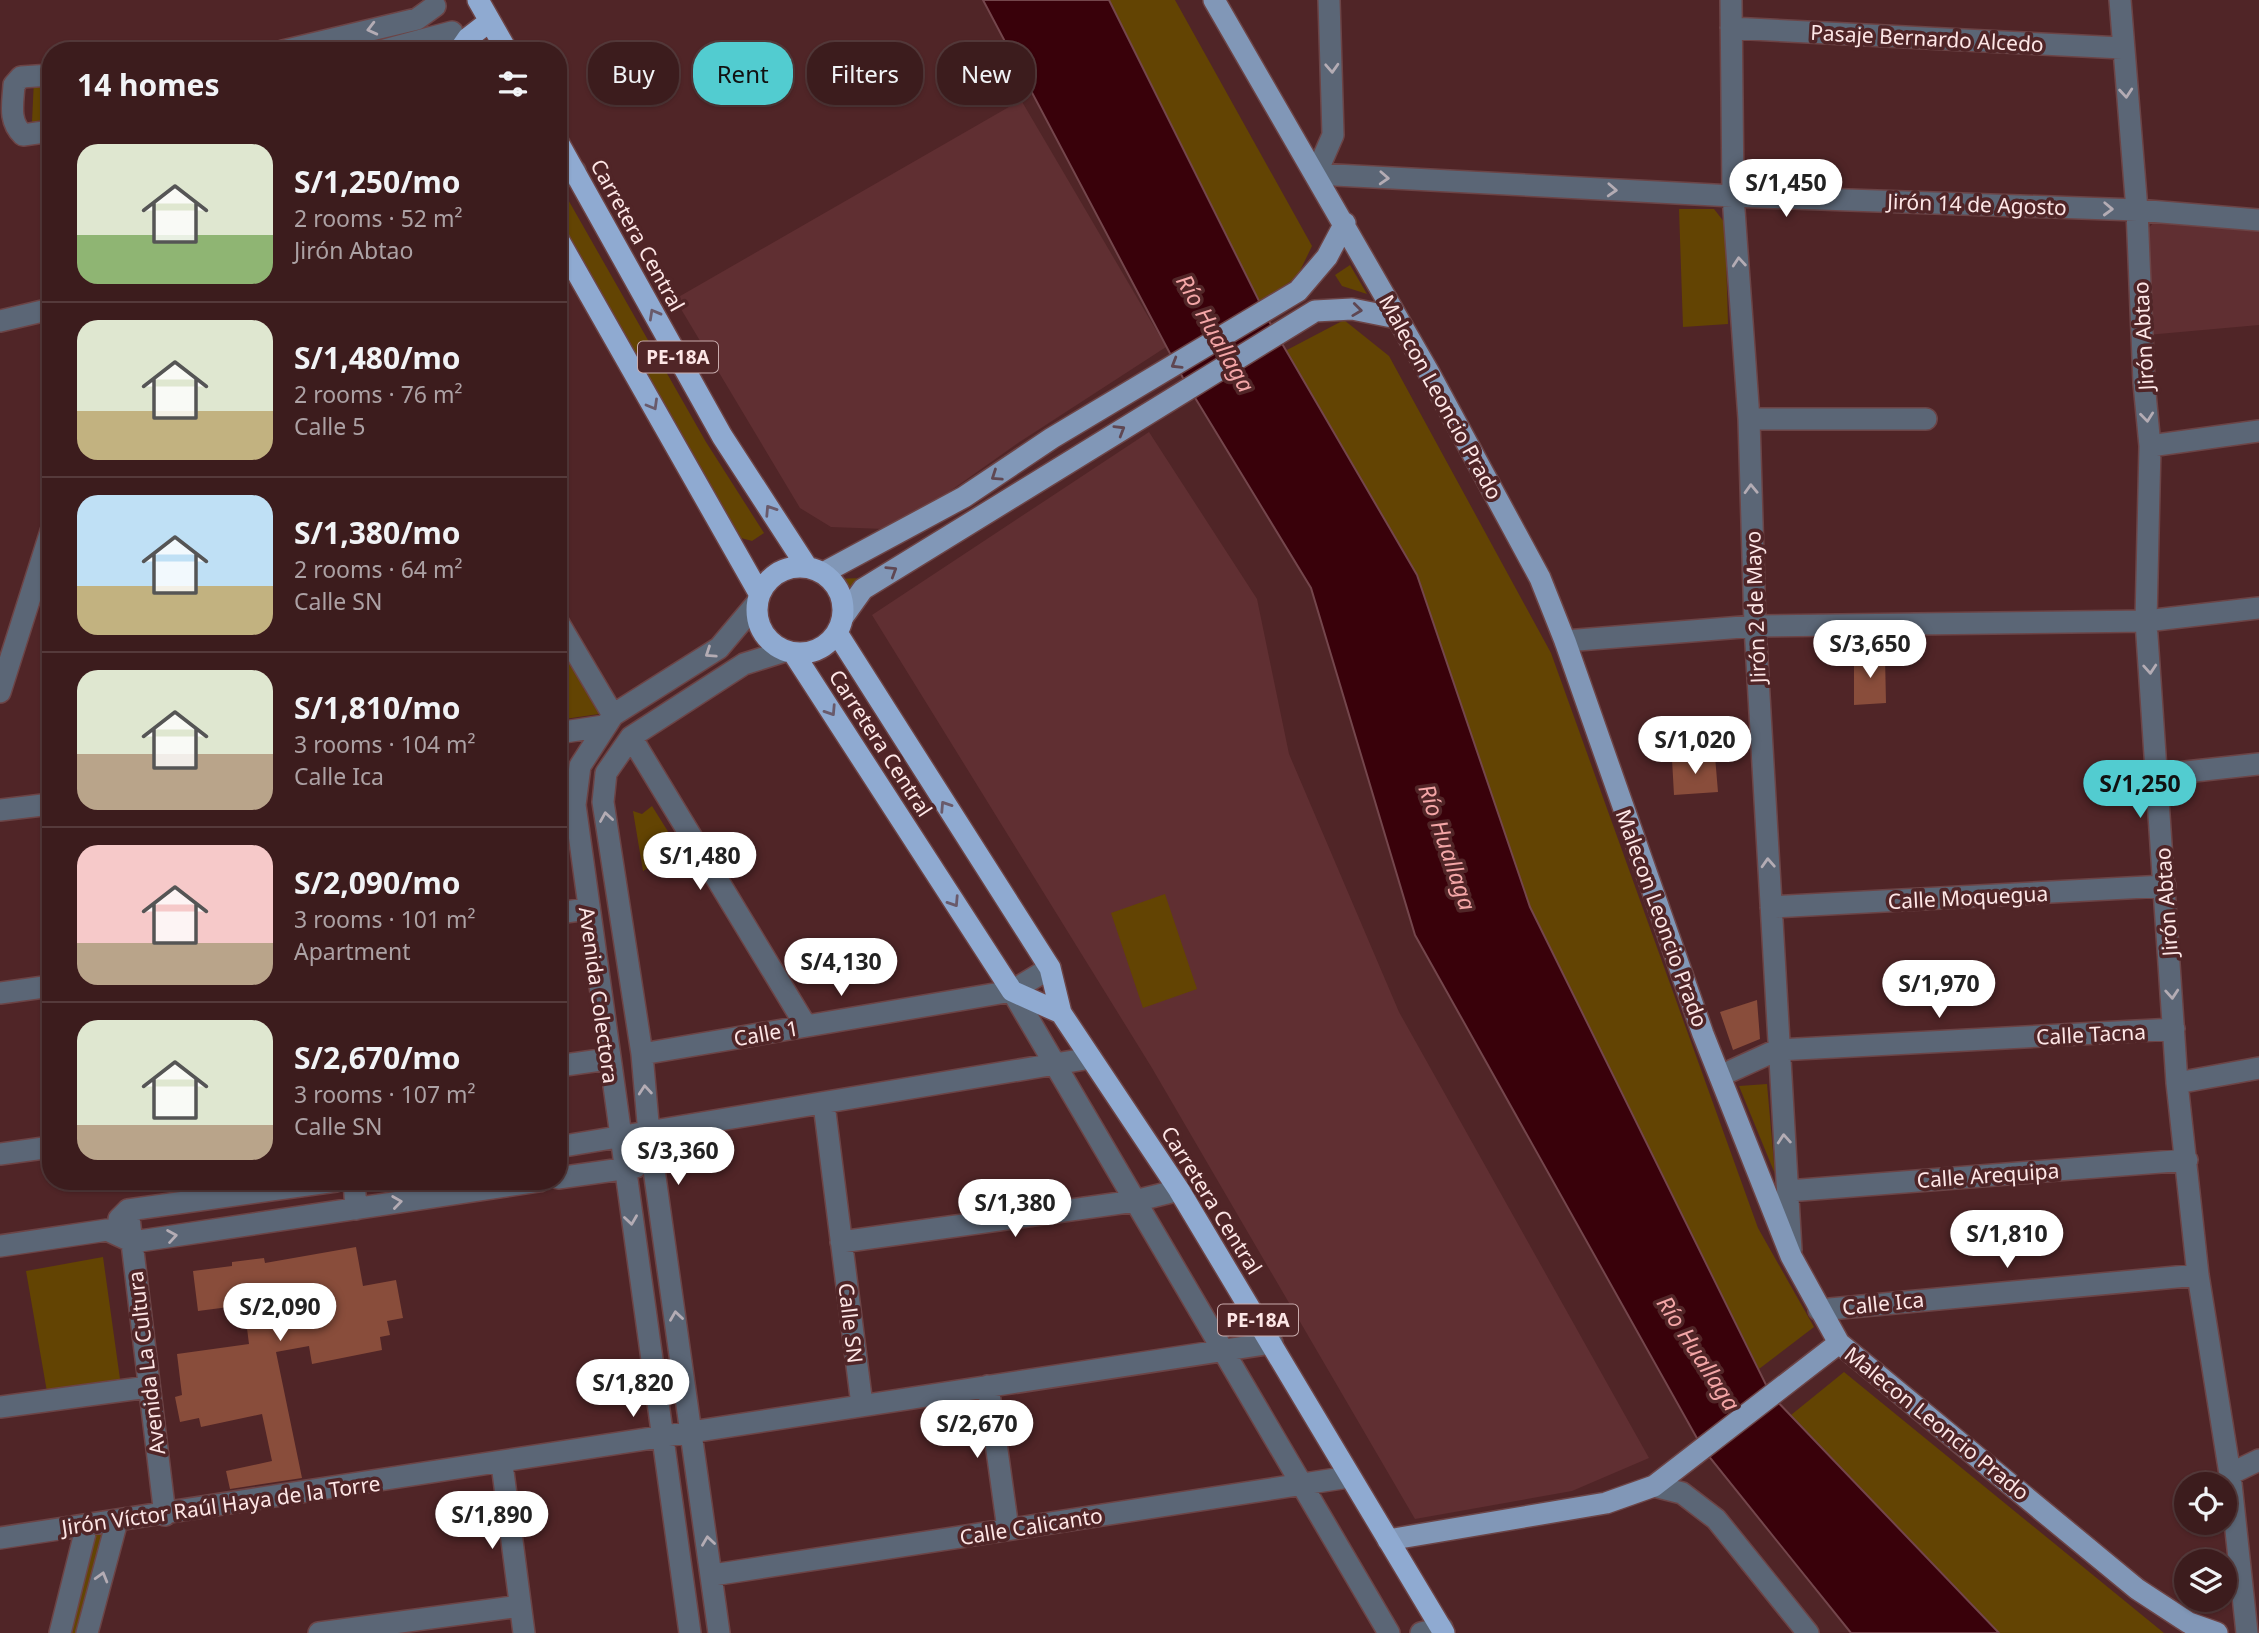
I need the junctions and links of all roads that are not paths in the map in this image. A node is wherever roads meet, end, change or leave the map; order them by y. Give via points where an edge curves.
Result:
1 (478, 0) edge
2 (1214, 0) edge
3 (1329, 0) edge
4 (1731, 0) edge
5 (2120, 0) edge
6 (434, 3) edge
7 (490, 20) junction
8 (1731, 28) junction
9 (321, 42) edge
10 (456, 42) edge
11 (458, 42) edge
12 (502, 42) edge
13 (2122, 48) junction
14 (42, 76) edge
15 (7, 82) edge
16 (42, 132) edge
17 (1316, 174) junction
18 (567, 175) edge
19 (1733, 196) junction
20 (2137, 210) junction
21 (2259, 220) edge
22 (1345, 223) junction
23 (567, 255) edge
24 (42, 311) edge
25 (1397, 318) junction
26 (0, 321) edge
27 (1749, 419) junction
28 (1926, 419) dead end
29 (2259, 431) edge
30 (2150, 446) junction
31 (42, 559) edge
32 (815, 570) junction
33 (758, 598) junction
34 (2259, 608) edge
35 (2146, 621) junction
36 (840, 625) junction
37 (1755, 626) junction
38 (567, 640) edge
39 (1565, 641) junction
40 (789, 652) junction
41 (0, 691) edge
42 (608, 720) junction
43 (567, 731) edge
44 (631, 737) junction
45 (2259, 765) edge
46 (2158, 775) junction
47 (42, 805) edge
48 (0, 810) edge
49 (2165, 886) junction
50 (1770, 908) junction
51 (587, 909) junction
52 (567, 912) edge
53 (1050, 968) junction
54 (42, 987) edge
55 (1012, 991) junction
56 (0, 993) edge
57 (1061, 1013) junction
58 (806, 1026) junction
59 (2174, 1029) junction
60 (1777, 1050) junction
61 (642, 1054) junction
62 (1091, 1058) junction
63 (608, 1059) junction
64 (1055, 1064) junction
65 (567, 1065) edge
66 (2259, 1068) edge
67 (1720, 1076) junction
68 (2177, 1083) junction
69 (824, 1104) junction
70 (649, 1134) junction
71 (620, 1138) junction
72 (567, 1146) edge
73 (42, 1148) edge
74 (0, 1154) edge
75 (2187, 1160) junction
76 (654, 1166) junction
77 (624, 1169) junction
78 (567, 1177) edge
79 (271, 1190) edge
80 (355, 1190) edge
81 (481, 1190) edge
82 (1179, 1190) junction
83 (1788, 1191) junction
84 (1135, 1200) junction
85 (356, 1209) junction
86 (128, 1210) junction
87 (107, 1230) junction
88 (132, 1242) junction
89 (841, 1242) junction
90 (0, 1246) edge
91 (1791, 1256) junction
92 (2198, 1275) junction
93 (1819, 1310) junction
94 (1272, 1343) junction
95 (1839, 1343) junction
96 (1224, 1350) junction
97 (988, 1386) junction
98 (148, 1387) junction
99 (862, 1405) junction
100 (0, 1406) edge
101 (692, 1430) junction
102 (661, 1435) junction
103 (2259, 1460) edge
104 (502, 1464) junction
105 (2230, 1472) edge
106 (2234, 1472) edge
107 (1349, 1477) junction
108 (1656, 1484) junction
109 (1301, 1485) junction
110 (165, 1515) junction
111 (117, 1521) junction
112 (87, 1525) junction
113 (1008, 1529) junction
114 (2237, 1535) edge
115 (0, 1538) edge
116 (1388, 1540) junction
117 (713, 1575) junction
118 (520, 1606) junction
119 (1436, 1631) edge
120 (60, 1633) edge
121 (87, 1633) edge
122 (319, 1633) edge
123 (524, 1633) edge
124 (690, 1633) edge
125 (719, 1633) edge
126 (1389, 1633) edge
127 (1808, 1633) edge
128 (2217, 1633) edge
129 (2247, 1633) edge

1 - 7 highway
2 - 17 main road, Malecon Leoncio Prado
3 -> 17 street via 1333,135
4 - 8 street, Jirón 2 de Mayo
5 - 13 street, Jirón Abtao
6 -> 9 street via 417,19
6 - 10 street
7 - 11 highway
7 - 12 highway
8 - 13 street, Pasaje Bernardo Alcedo
8 - 19 street, Jirón 2 de Mayo
13 -> 20 street, Jirón Abtao
14 - 15 street
15 - 16 street via 15,128 23,135
17 -> 19 street, Jirón 14 de Agosto
17 - 22 main road, Malecon Leoncio Prado
32 -> 18 highway, Carretera Central / PE-18A via 722,436
19 -> 20 street, Jirón 14 de Agosto
27 -> 19 street, Jirón 2 de Mayo
20 - 21 street, Jirón 14 de Agosto
20 -> 30 street, Jirón Abtao
22 - 25 main road, Malecon Leoncio Prado
22 -> 32 main road via 1327,257 1298,291 1052,438 964,497
23 -> 33 highway, PE-18A
24 - 26 street
36 -> 25 main road via 863,589 1315,311 1352,309
25 - 39 main road, Malecon Leoncio Prado via 1540,578
27 - 28 street
37 -> 27 street, Jirón 2 de Mayo
29 - 30 street
30 - 35 street, Jirón Abtao
31 - 41 street
32 - 33 highway via 778,572
32 - 36 highway via 835,584 842,600
33 - 40 highway via 762,632 772,644
33 -> 42 street, Avenida Colectora via 719,648
34 - 35 street
35 - 37 street
35 -> 46 street, Jirón Abtao
36 - 40 highway via 826,645 810,653
53 -> 36 highway, Carretera Central / PE-18A
37 - 39 street
50 -> 37 street, Jirón 2 de Mayo
38 - 42 street
39 - 67 main road, Malecon Leoncio Prado
40 - 44 street, Avenida Colectora via 744,664
40 -> 55 highway, Carretera Central
42 - 43 street
42 - 51 street, Avenida Colectora via 580,766 575,805
44 - 58 street
61 -> 44 street, Avenida Colectora via 603,802 606,773
45 - 46 street
46 - 49 street, Jirón Abtao
47 - 48 street
49 - 50 street, Calle Moquegua
49 -> 59 street, Jirón Abtao
50 - 60 street, Jirón 2 de Mayo
51 - 52 street
51 - 63 street, Avenida Colectora
53 - 55 street, Calle 1
53 - 57 highway, Carretera Central / PE-18A
54 - 56 street
55 - 57 highway
55 - 58 street, Calle 1
55 - 64 street
57 - 62 highway, Carretera Central / PE-18A
58 - 61 street, Calle 1
59 - 60 street, Calle Tacna
59 - 68 street, Jirón Abtao
60 - 67 street, Calle Tacna
83 -> 60 street, Jirón 2 de Mayo
70 -> 61 street, Avenida Colectora
62 - 64 street
62 - 82 highway, Carretera Central / PE-18A
63 - 65 street
63 - 71 street, Avenida Colectora
64 - 69 street
64 - 84 street
66 - 68 street
67 - 91 main road, Malecon Leoncio Prado
68 - 75 street, Jirón Abtao
69 - 70 street
69 - 89 street, Calle SN
70 - 71 street
70 - 76 street, Avenida Colectora
71 - 72 street
71 - 77 street, Avenida Colectora
73 - 74 street
75 - 83 street, Calle Arequipa
75 - 92 street, Jirón Abtao
76 - 77 street
101 -> 76 street, Avenida Colectora
77 - 78 street
77 -> 102 street, Avenida Colectora
79 - 86 street
80 - 85 street
85 -> 81 street
82 - 84 street
82 - 94 highway, Carretera Central / PE-18A
83 - 91 street, Jirón 2 de Mayo
84 - 89 street
84 - 96 street
88 -> 85 street
86 - 87 street
86 - 88 street, Avenida La Cultura
87 - 88 street
87 - 90 street
88 - 98 street, Avenida La Cultura
89 - 99 street, Calle SN
91 - 93 main road, Malecon Leoncio Prado
92 - 93 street, Calle Ica
92 - 105 street, Jirón Abtao
93 - 95 main road, Malecon Leoncio Prado
94 - 96 street, Jirón Víctor Raúl Haya de la Torre
94 - 107 highway, Carretera Central / PE-18A
95 - 108 main road
95 - 128 main road, Malecon Leoncio Prado via 2137,1589 2189,1623
96 - 97 street, Jirón Víctor Raúl Haya de la Torre
96 - 109 street
97 - 99 street, Jirón Víctor Raúl Haya de la Torre
97 - 113 street
98 - 100 street
98 - 110 street, Avenida La Cultura
99 - 101 street, Jirón Víctor Raúl Haya de la Torre
101 - 102 street, Jirón Víctor Raúl Haya de la Torre
117 -> 101 street, Avenida Colectora
102 - 104 street, Jirón Víctor Raúl Haya de la Torre
102 - 124 street, Avenida Colectora
103 - 106 street
104 - 110 street, Jirón Víctor Raúl Haya de la Torre
104 - 118 street
107 - 109 street, Calle Calicanto
107 - 116 highway, Carretera Central / PE-18A
108 - 116 main road via 1606,1503
108 - 127 street via 1682,1493 1716,1518
109 - 113 street, Calle Calicanto
109 - 126 street
110 - 111 street, Jirón Víctor Raúl Haya de la Torre
111 - 112 street, Jirón Víctor Raúl Haya de la Torre
121 -> 111 street
112 - 115 street, Jirón Víctor Raúl Haya de la Torre
112 - 120 street
113 - 117 street, Calle Calicanto
114 - 129 street, Jirón Abtao
116 - 119 highway, Carretera Central / PE-18A
117 - 125 street, Avenida Colectora
118 - 122 street
118 - 123 street

